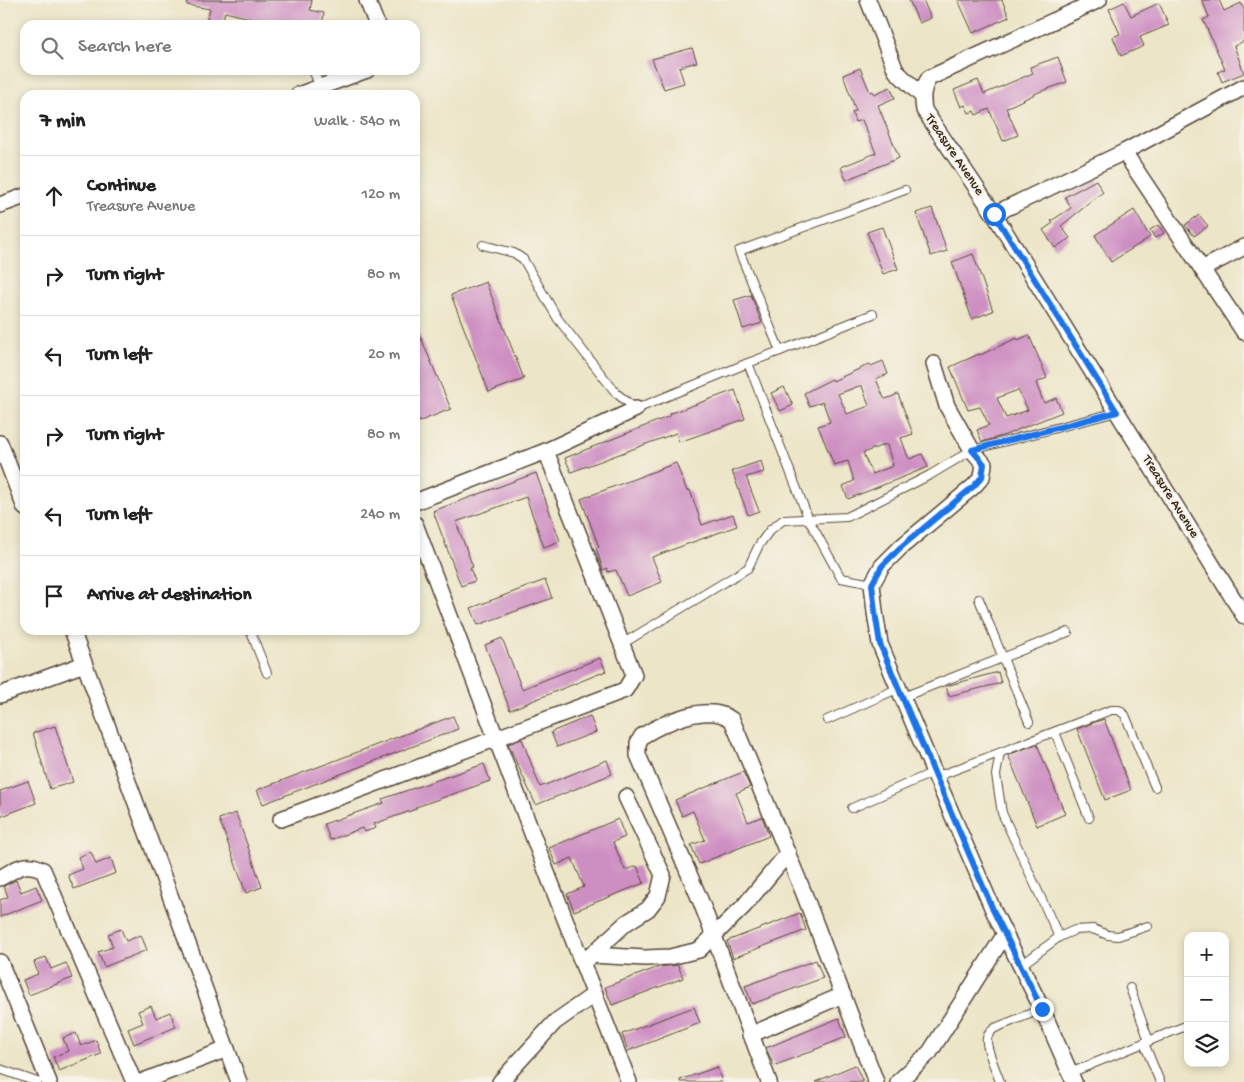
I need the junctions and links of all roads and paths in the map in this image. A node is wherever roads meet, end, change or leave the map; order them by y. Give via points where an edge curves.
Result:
1 (367, 0) edge
2 (868, 0) edge
3 (1099, 0) edge
4 (375, 20) edge
5 (315, 75) edge
6 (353, 75) edge
7 (320, 87) junction
8 (1244, 87) edge
9 (312, 90) edge
10 (922, 96) junction
11 (1124, 152) junction
12 (905, 190) dead end
13 (20, 198) edge
14 (0, 205) edge
15 (994, 214) junction
16 (483, 245) dead end
17 (1244, 247) edge
18 (1202, 269) junction
19 (873, 314) dead end
20 (1244, 332) edge
21 (780, 351) junction
22 (748, 363) junction
23 (934, 364) dead end
24 (636, 409) junction
25 (1117, 412) junction
26 (0, 442) edge
27 (972, 450) junction
28 (546, 451) junction
29 (20, 495) edge
30 (420, 500) edge
31 (809, 520) junction
32 (420, 537) edge
33 (872, 584) junction
34 (1238, 593) edge
35 (979, 599) dead end
36 (1244, 616) edge
37 (1068, 632) dead end
38 (75, 635) edge
39 (252, 635) edge
40 (622, 644) junction
41 (1003, 658) junction
42 (84, 664) junction
43 (267, 673) dead end
44 (901, 693) junction
45 (0, 695) edge
46 (827, 720) dead end
47 (1029, 722) dead end
48 (1054, 732) junction
49 (496, 739) junction
50 (1000, 752) junction
51 (935, 774) junction
52 (1155, 787) dead end
53 (626, 797) dead end
54 (852, 808) dead end
55 (1089, 818) dead end
56 (281, 819) dead end
57 (788, 853) junction
58 (0, 878) edge
59 (1148, 926) dead end
60 (1005, 934) junction
61 (714, 936) junction
62 (1059, 938) junction
63 (587, 959) junction
64 (0, 962) edge
65 (1020, 966) junction
66 (1130, 988) dead end
67 (594, 994) junction
68 (843, 995) junction
69 (1042, 1009) junction
70 (1184, 1027) edge
71 (750, 1035) junction
72 (1147, 1042) junction
73 (227, 1049) junction
74 (0, 1069) edge
75 (514, 1076) edge
76 (1072, 1077) edge
77 (37, 1082) edge
78 (49, 1082) edge
79 (134, 1082) edge
80 (141, 1082) edge
81 (239, 1082) edge
82 (500, 1082) edge
83 (629, 1082) edge
84 (769, 1082) edge
85 (876, 1082) edge
86 (898, 1082) edge
87 (1000, 1082) edge
88 (1160, 1082) edge

1 - 4 street
2 - 10 street via 896,71
3 - 10 street, Treasure Avenue via 929,78
5 - 7 lane
6 - 7 street
7 - 9 street
8 - 11 street
10 - 15 street, Treasure Avenue via 924,110
11 - 15 street
11 - 18 street
12 - 21 lane via 739,251
13 - 14 street
15 - 25 street, Treasure Avenue
16 - 24 lane via 514,253 523,259 558,318 616,393
17 - 18 street
18 - 20 street
19 - 21 lane
21 - 22 lane
22 - 24 lane
22 - 31 lane
23 - 27 street via 947,406
24 - 28 street
25 - 27 lane
25 - 34 street, Treasure Avenue
26 - 29 street
27 - 31 lane via 848,518
27 - 33 street via 984,464 982,477 901,547 882,566
28 - 30 street
28 - 40 street
31 - 33 lane via 840,578
31 - 40 lane via 784,520 770,530 748,568
32 - 49 street
33 - 44 street via 880,644
34 - 36 street, Treasure Avenue
35 - 41 lane
37 - 41 lane
38 - 42 street
39 - 43 lane
40 - 49 street via 634,675 625,690
41 - 44 lane
41 - 47 lane
42 - 45 street
42 - 73 street
44 - 46 lane
44 - 51 street
48 - 50 lane
48 - 52 lane via 1111,710 1119,710 1126,715
48 - 55 lane
49 - 56 street
49 - 63 street
50 - 51 lane
50 - 62 lane via 996,775 1002,813
51 - 54 lane
51 - 60 street
53 - 63 street via 663,875 658,896 648,909 626,923
57 - 61 street
57 - 61 street via 732,720 723,714 700,712 642,736 638,755
57 - 68 street
58 - 79 street via 26,864 43,870
59 - 62 lane via 1118,936 1093,929 1075,930
60 - 65 street
60 - 86 street via 930,1052
61 - 63 street via 699,950 670,956
61 - 71 street
62 - 65 lane
63 - 67 street
64 - 78 street
65 - 69 street
66 - 72 lane
67 - 75 street via 555,1022
67 - 83 street
68 - 71 street
68 - 85 street
69 - 76 street
69 - 87 lane via 990,1032 988,1045
70 - 72 lane
71 - 84 street
72 - 76 lane
72 - 88 lane
73 - 80 street
73 - 81 street
74 - 77 lane
75 - 82 street

